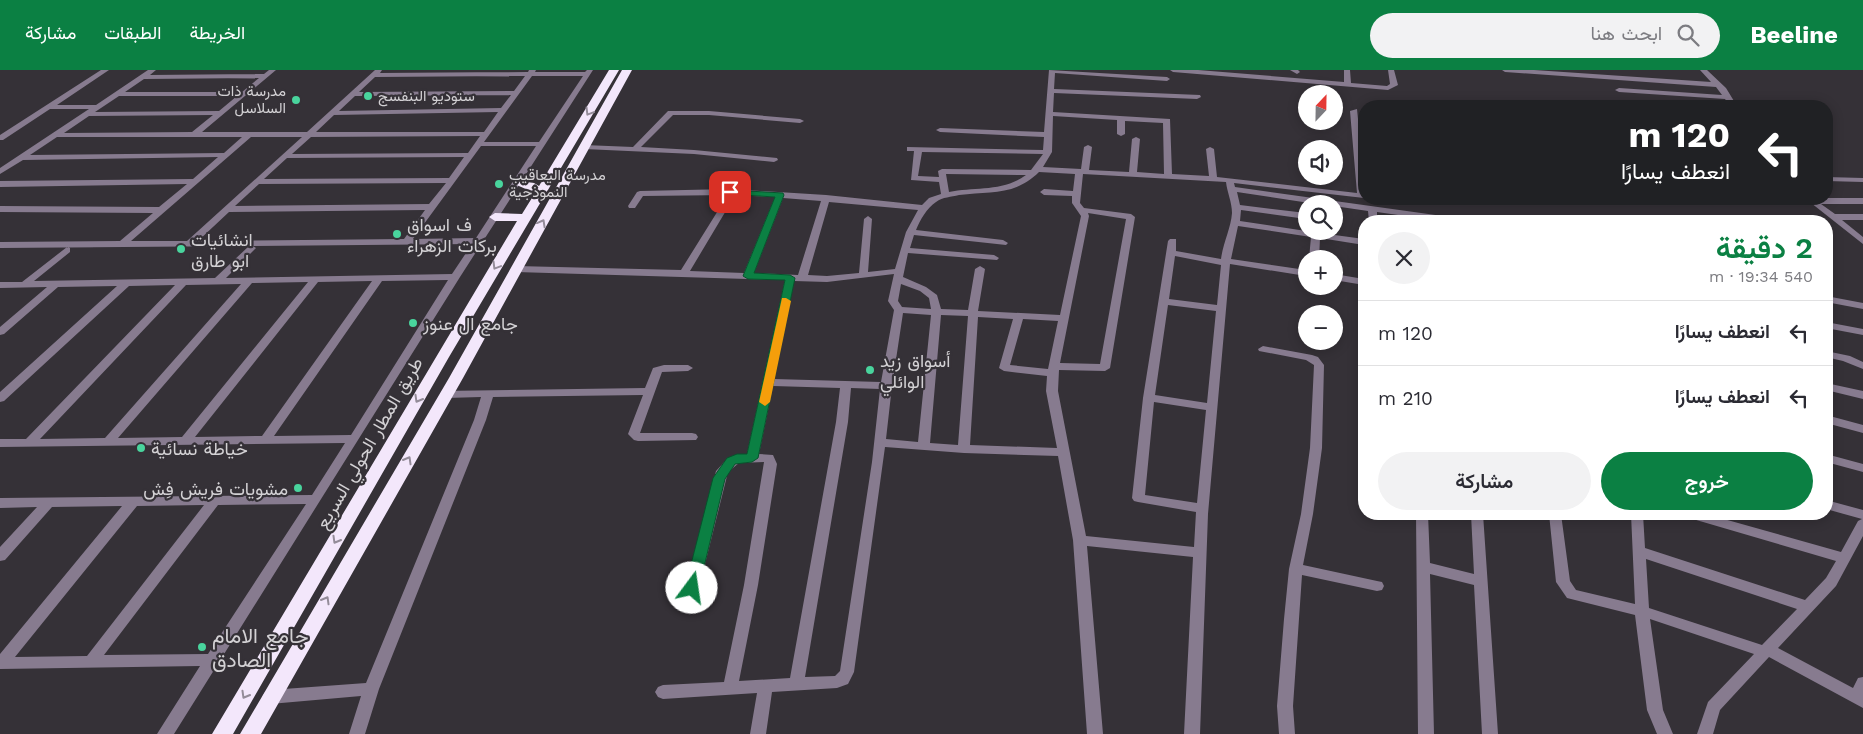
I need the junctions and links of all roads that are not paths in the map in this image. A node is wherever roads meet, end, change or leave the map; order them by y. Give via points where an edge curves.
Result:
1 (106, 70) edge
2 (153, 70) edge
3 (273, 70) edge
4 (614, 70) edge
5 (627, 70) edge
6 (1173, 70) edge
7 (1347, 70) edge
8 (1391, 70) edge
9 (1505, 70) edge
10 (1703, 70) edge
11 (1052, 71) edge
12 (1295, 71) edge
13 (532, 72) edge
14 (589, 72) edge
15 (376, 73) edge
16 (1231, 73) edge
17 (265, 76) junction
18 (142, 77) junction
19 (1167, 79) dead end
20 (1296, 81) junction
21 (1348, 85) junction
22 (1718, 85) junction
23 (1619, 90) dead end
24 (1052, 91) junction
25 (516, 93) junction
26 (116, 94) junction
27 (243, 94) junction
28 (353, 94) junction
29 (1197, 97) dead end
30 (1727, 97) junction
31 (1729, 100) edge
32 (48, 107) junction
33 (97, 107) junction
34 (504, 110) junction
35 (1354, 111) dead end
36 (221, 113) junction
37 (332, 113) junction
38 (86, 114) junction
39 (1050, 114) junction
40 (1121, 118) junction
41 (800, 121) dead end
42 (940, 130) dead end
43 (486, 134) junction
44 (1121, 134) dead end
45 (55, 135) junction
46 (194, 135) junction
47 (249, 135) junction
48 (308, 135) junction
49 (1049, 135) junction
50 (0, 138) edge
51 (1358, 138) edge
52 (1136, 139) dead end
53 (479, 144) junction
54 (542, 144) junction
55 (584, 147) junction
56 (1088, 147) dead end
57 (636, 148) junction
58 (1210, 149) dead end
59 (1048, 152) junction
60 (225, 155) junction
61 (470, 155) junction
62 (285, 156) junction
63 (20, 158) junction
64 (774, 160) dead end
65 (0, 171) edge
66 (1035, 171) junction
67 (1082, 172) junction
68 (1133, 174) junction
69 (1168, 176) junction
70 (1214, 178) junction
71 (1833, 179) edge
72 (452, 180) junction
73 (944, 180) junction
74 (1863, 180) edge
75 (197, 181) junction
76 (256, 182) junction
77 (518, 183) junction
78 (0, 184) edge
79 (1230, 185) junction
80 (541, 192) junction
81 (1044, 192) dead end
82 (1076, 194) junction
83 (780, 195) junction
84 (945, 195) junction
85 (1358, 196) edge
86 (826, 198) junction
87 (1298, 198) edge
88 (1833, 200) edge
89 (1863, 201) edge
90 (1343, 205) edge
91 (1817, 205) edge
92 (632, 206) dead end
93 (432, 207) junction
94 (1236, 207) junction
95 (723, 208) dead end
96 (925, 208) junction
97 (1372, 208) junction
98 (227, 209) junction
99 (0, 210) edge
100 (161, 210) junction
101 (1082, 210) junction
102 (1298, 215) edge
103 (1373, 215) edge
104 (1406, 215) edge
105 (1830, 215) edge
106 (495, 217) junction
107 (1833, 217) joint
108 (1863, 217) edge
109 (525, 218) junction
110 (868, 219) dead end
111 (1234, 223) junction
112 (1298, 231) edge
113 (910, 232) junction
114 (1343, 238) edge
115 (1174, 241) dead end
116 (1358, 241) edge
117 (1863, 241) edge
118 (406, 242) junction
119 (123, 243) junction
120 (190, 243) junction
121 (1003, 243) dead end
122 (477, 244) junction
123 (0, 245) edge
124 (251, 248) junction
125 (0, 249) edge
126 (67, 250) junction
127 (905, 250) junction
128 (1172, 254) junction
129 (994, 258) dead end
130 (1226, 262) junction
131 (516, 269) junction
132 (980, 270) dead end
133 (1298, 272) edge
134 (684, 273) junction
135 (898, 275) junction
136 (748, 276) junction
137 (863, 276) junction
138 (455, 277) junction
139 (796, 278) junction
140 (1343, 278) edge
141 (378, 279) junction
142 (315, 280) junction
143 (218, 281) junction
144 (249, 281) junction
145 (1358, 281) edge
146 (183, 282) junction
147 (126, 283) junction
148 (25, 284) junction
149 (56, 284) junction
150 (0, 285) edge
151 (1833, 300) edge
152 (1163, 301) junction
153 (1863, 306) edge
154 (1221, 309) junction
155 (899, 310) junction
156 (936, 312) junction
157 (973, 313) junction
158 (1019, 315) junction
159 (1065, 318) junction
160 (1833, 326) edge
161 (0, 332) edge
162 (1863, 332) edge
163 (447, 349) junction
164 (472, 349) junction
165 (1263, 349) dead end
166 (1833, 355) edge
167 (1863, 366) edge
168 (688, 368) dead end
169 (1053, 370) junction
170 (430, 378) junction
171 (456, 378) junction
172 (769, 382) junction
173 (846, 386) junction
174 (886, 386) junction
175 (1833, 388) edge
176 (649, 391) junction
177 (446, 394) junction
178 (488, 394) junction
179 (1863, 395) edge
180 (0, 398) edge
181 (1150, 398) junction
182 (1212, 407) junction
183 (1833, 421) edge
184 (1863, 429) edge
185 (692, 437) dead end
186 (354, 439) junction
187 (265, 440) junction
188 (185, 441) junction
189 (108, 442) junction
190 (0, 443) edge
191 (29, 443) junction
192 (880, 443) junction
193 (924, 446) junction
194 (964, 449) junction
195 (1063, 452) junction
196 (752, 458) junction
197 (1833, 460) edge
198 (1863, 468) edge
199 (315, 499) junction
200 (214, 501) junction
201 (0, 502) edge
202 (48, 502) junction
203 (132, 502) junction
204 (1833, 506) edge
205 (1202, 509) junction
206 (1863, 515) edge
207 (1422, 520) edge
208 (1476, 520) edge
209 (1556, 520) edge
210 (1637, 520) edge
211 (1712, 520) edge
212 (1863, 524) edge
213 (1080, 540) junction
214 (1638, 551) junction
215 (1200, 553) junction
216 (0, 556) edge
217 (1844, 558) junction
218 (1423, 568) junction
219 (1296, 569) junction
220 (1480, 581) junction
221 (1377, 586) dead end
222 (692, 588) dead end
223 (1808, 607) junction
224 (1642, 611) junction
225 (1767, 651) junction
226 (213, 660) junction
227 (91, 662) junction
228 (0, 663) edge
229 (1863, 683) edge
230 (796, 685) junction
231 (765, 687) junction
232 (371, 689) junction
233 (730, 689) junction
234 (663, 692) dead end
235 (270, 697) junction
236 (1860, 699) edge
237 (165, 734) edge
238 (222, 734) edge
239 (250, 734) edge
240 (357, 734) edge
241 (758, 734) edge
242 (1094, 734) edge
243 (1192, 734) edge
244 (1287, 734) edge
245 (1426, 734) edge
246 (1490, 734) edge
247 (1665, 734) edge
248 (1705, 734) edge

1 - 32 street
2 - 18 street
3 - 17 street
4 -> 80 highway, طريق المطار الحولي السريع
5 - 55 highway
6 - 16 street
7 - 21 street
8 - 21 street via 1392,88
9 - 22 street
10 - 22 street
11 - 19 street
11 - 24 street
12 - 20 street
13 - 14 street
13 - 15 street
13 - 25 street
14 - 54 street
15 - 28 street
16 - 20 street
17 - 18 street
17 - 27 street
18 - 26 street
20 - 21 street
22 - 30 street
23 - 30 street
24 - 29 street
24 - 39 street
25 - 28 street
25 - 34 street
26 - 27 street
26 - 33 street
27 - 36 street
28 - 37 street
30 - 31 street
32 - 33 street
32 - 50 street
33 - 38 street
34 - 37 street
34 - 43 street
35 - 51 street
36 - 38 street
36 - 46 street
37 - 48 street
38 - 45 street
39 - 40 street
39 - 49 street
40 - 44 street
40 - 69 street via 1167,120
41 - 57 street via 671,113
42 - 49 street
43 - 48 street
43 - 53 street
45 - 46 street
45 - 63 street
46 - 47 street
47 - 48 street
47 - 60 street
48 - 62 street
49 - 59 street
52 - 68 street
53 - 54 street
53 - 61 street
54 - 77 street
55 - 57 street
131 -> 55 highway
56 - 67 street
57 - 64 street
58 - 70 street
59 - 66 street
59 - 73 street via 914,149 914,178
60 - 63 street
60 - 75 street
61 - 62 street
61 - 72 street
62 - 76 street
63 - 65 street
66 - 67 street
66 - 73 street via 942,172
66 - 84 street via 1010,188
67 - 68 street
67 - 82 street
68 - 69 street
69 - 70 street
70 - 79 street
71 - 74 street
72 - 76 street
72 - 93 street
73 - 84 street
75 - 78 street
75 - 100 street
76 - 98 street
77 - 80 highway via 530,184
77 - 106 street
79 - 85 street
79 - 87 street
79 - 94 street
80 - 109 highway, طريق المطار الحولي السريع
81 - 82 street
82 - 101 street via 1076,203
83 - 86 street
83 - 92 street via 730,192 640,194
83 - 136 street
84 - 96 street via 932,200
86 - 96 street
86 - 139 street
88 - 89 street
90 - 97 street
91 - 105 street
93 - 98 street
93 - 118 street
94 - 102 street
94 - 111 street
95 - 134 street
96 - 113 street
97 - 103 street
97 - 104 street
98 - 120 street
99 - 100 street
100 - 119 street
101 - 159 street via 1085,216
101 - 169 street via 1131,217 1105,368
106 - 109 highway
106 - 122 street
107 - 108 street
107 - 117 street
109 -> 163 highway, طريق المطار الحولي السريع
110 - 137 street
111 - 112 street
111 - 130 street
113 - 121 street
113 - 127 street
114 - 116 street
115 - 128 street
118 - 120 street
118 - 122 street
119 - 120 street
119 - 123 street
122 - 124 street
122 - 138 street
124 - 126 street
124 - 143 street
125 - 126 street
126 - 148 street
127 - 129 street
127 - 135 street
128 - 130 street
128 - 152 street
130 - 133 street
130 - 154 street
131 - 134 street
131 - 164 highway
132 - 157 street
134 - 136 street
135 - 137 street
135 - 155 street via 893,301
135 - 156 street via 934,297
136 - 139 street
137 - 139 street
138 - 141 street
138 - 186 street
139 - 172 street
140 - 145 street
141 - 142 street
141 - 187 street
142 - 144 street
142 - 188 street
143 - 144 street
143 - 146 street
144 - 189 street
146 - 147 street
146 - 191 street
147 - 149 street
147 - 180 street
148 - 149 street
148 - 150 street
149 - 161 street
151 - 153 street
152 - 154 street
152 - 181 street
154 - 182 street
155 - 156 street
155 - 174 street
156 - 157 street
156 - 193 street
157 - 158 street
157 - 194 street
158 - 159 street
158 - 169 street via 1004,368
159 - 169 street
160 - 162 street
163 - 164 highway
163 - 170 highway, طريق المطار الحولي السريع
164 - 171 highway
165 - 219 street via 1308,357 1319,365 1316,448
166 - 167 street
168 - 176 street via 658,369
169 - 195 street via 1052,391
170 - 171 highway via 445,375
170 -> 238 highway, طريق المطار الحولي السريع
171 - 177 highway
172 - 173 street
172 - 196 street
173 - 174 street
173 - 230 street
174 - 192 street
175 - 179 street
176 - 178 street
176 - 185 street via 635,436
177 - 178 street
235 -> 177 highway
178 - 232 street
181 - 182 street
181 - 205 street via 1138,498
182 - 205 street
183 - 184 street
186 - 187 street
186 - 199 street
187 - 188 street
188 - 189 street
189 - 191 street
190 - 191 street
192 - 193 street
192 - 230 street via 847,672 837,682
193 - 194 street
194 - 195 street
195 - 213 street
196 - 222 street via 731,461 719,478
196 - 233 street via 766,457 771,464
197 - 198 street
199 - 200 street
199 - 226 street
200 - 203 street
200 - 227 street
201 - 202 street
202 - 203 street
202 - 216 street
203 - 228 street
204 - 206 street
205 - 215 street
207 - 218 street
208 - 220 street
209 - 224 street via 1563,582 1568,590 1572,594
210 - 214 street
211 - 217 street
212 - 217 street
213 - 215 street
213 - 242 street
214 - 223 street
214 - 224 street
215 - 243 street
217 - 223 street via 1831,582
218 - 220 street
218 - 245 street
219 - 221 street
219 - 244 street via 1285,706
220 - 246 street
223 - 225 street
224 - 225 street
224 - 247 street via 1655,710
225 - 236 street
225 - 248 street via 1713,707
226 - 227 street
226 - 237 street
227 - 228 street
229 - 236 street
230 - 231 street
231 - 233 street
231 - 241 street
232 - 235 street
232 - 240 street
233 - 234 street
235 - 239 highway

